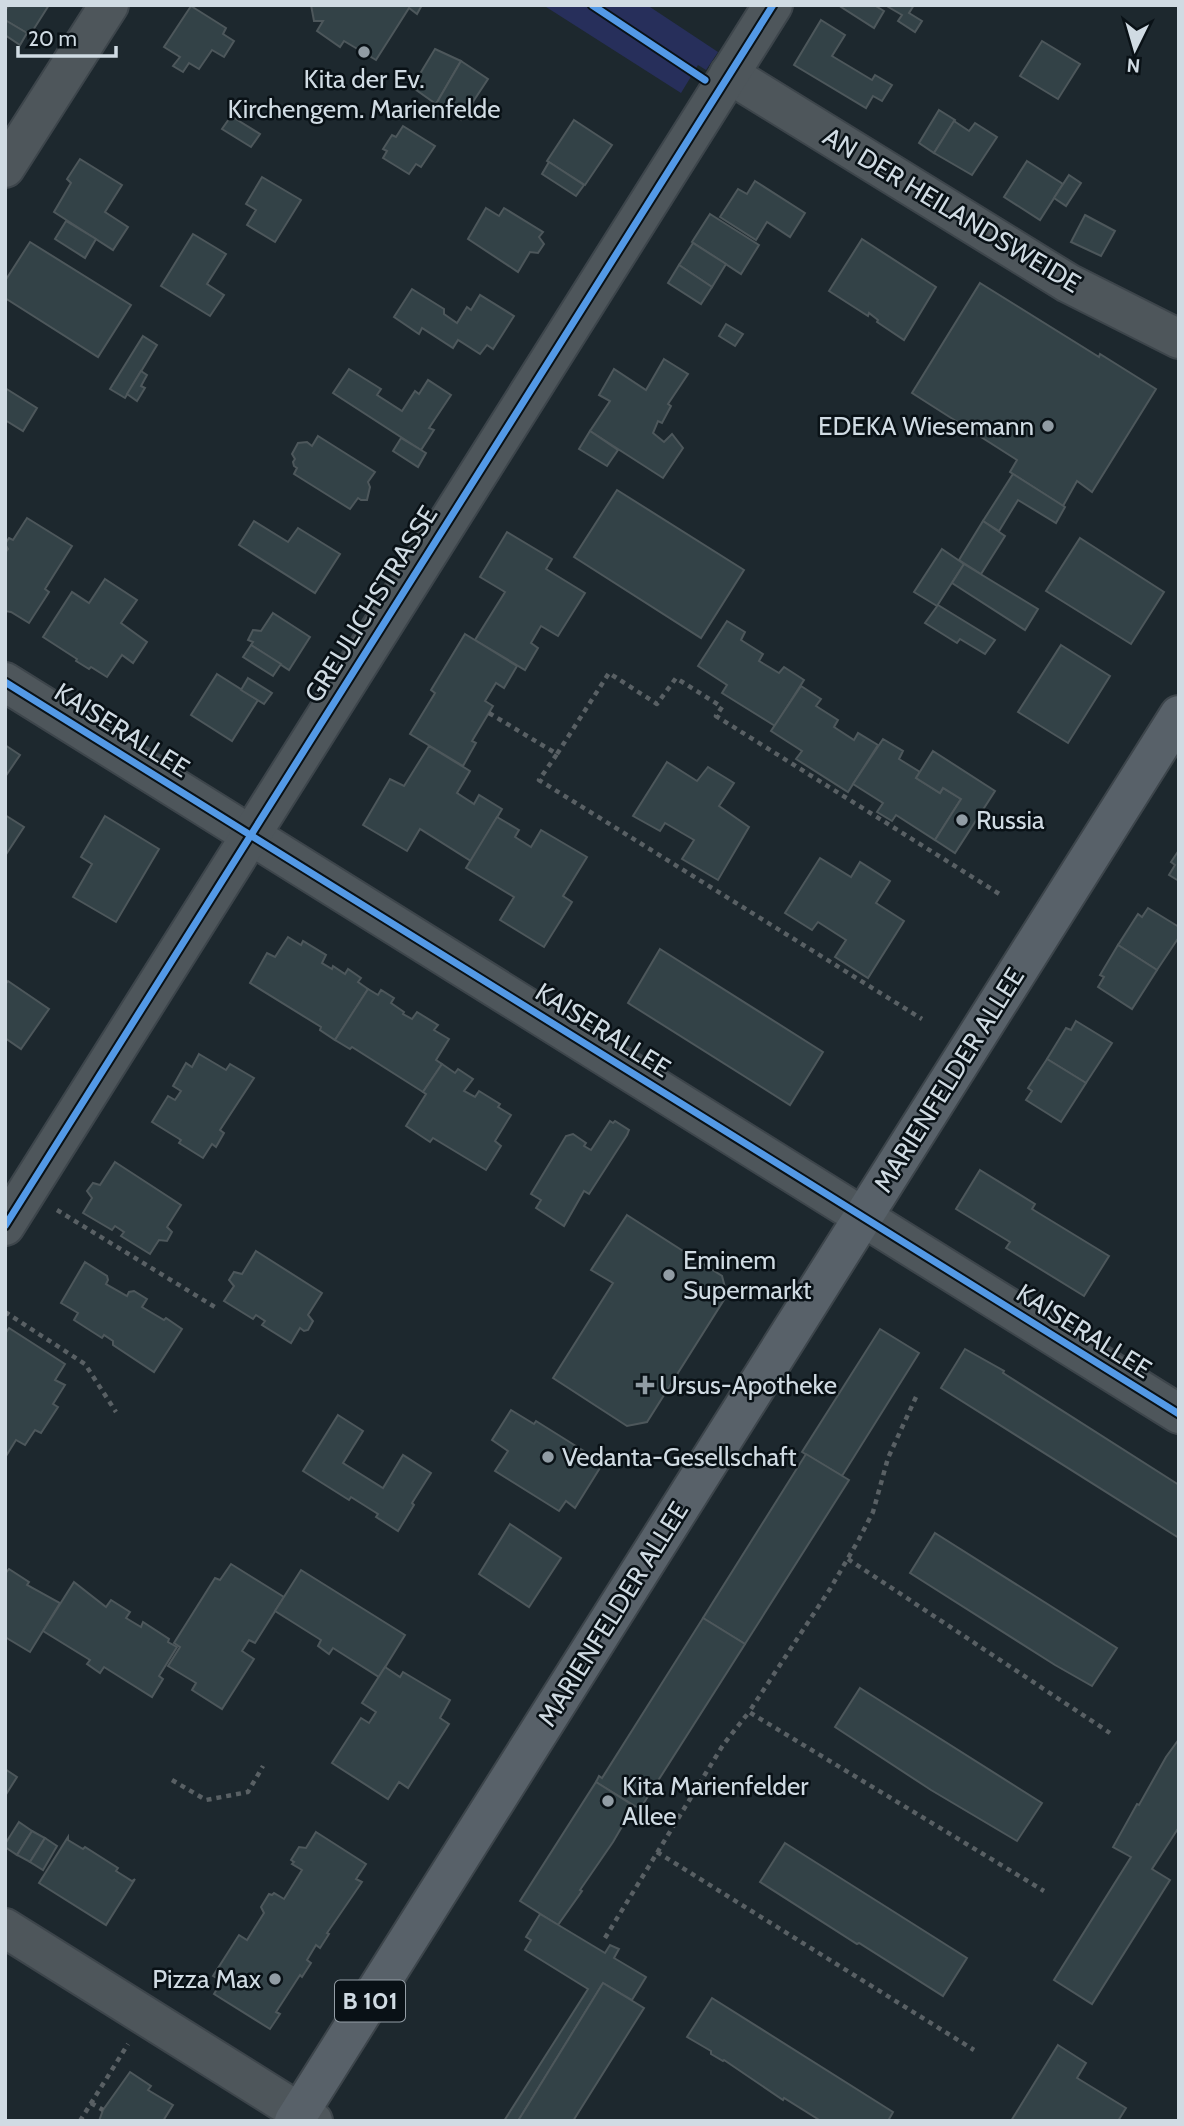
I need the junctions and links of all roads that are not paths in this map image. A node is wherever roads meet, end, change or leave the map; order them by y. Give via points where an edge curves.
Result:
1 (108, 5) edge
2 (773, 5) edge
3 (729, 74) junction
4 (5, 168) edge
5 (1179, 339) edge
6 (5, 682) edge
7 (1179, 715) edge
8 (250, 835) junction
9 (862, 1217) junction
10 (5, 1226) edge
11 (1179, 1414) edge
12 (5, 1928) edge
13 (302, 2118) edge

1 - 4 street
2 - 3 street, GREULICHSTRASSE
3 - 5 street, AN DER HEILANDSWEIDE via 1068,283
3 - 8 street, GREULICHSTRASSE
6 - 8 street, KAISERALLEE
7 - 9 main road, MARIENFELDER ALLEE / B 101
8 - 9 street, KAISERALLEE
8 - 10 street, GREULICHSTRASSE
9 - 11 street, KAISERALLEE
9 - 13 main road, MARIENFELDER ALLEE / B 101
12 - 13 street

